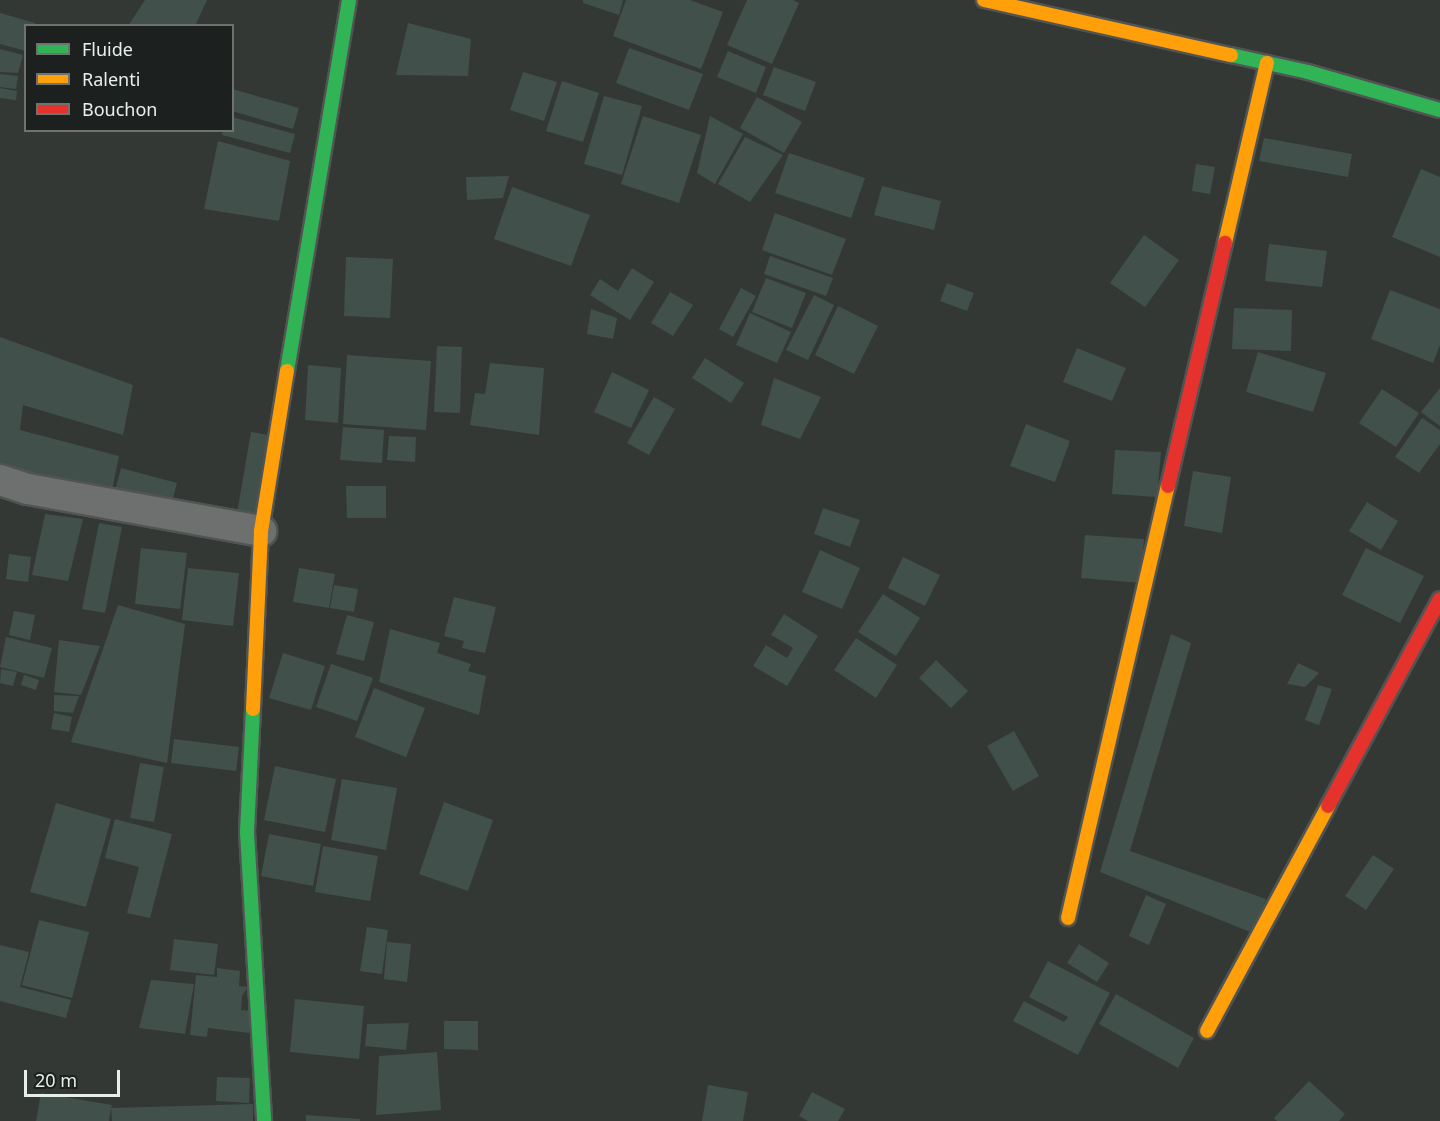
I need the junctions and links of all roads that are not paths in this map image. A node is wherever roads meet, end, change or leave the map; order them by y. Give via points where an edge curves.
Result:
1 (349, 0) edge
2 (984, 0) edge
3 (1267, 63) junction
4 (1440, 110) edge
5 (0, 480) edge
6 (261, 531) junction
7 (1440, 598) edge
8 (1068, 918) dead end
9 (1208, 1031) dead end
10 (264, 1121) edge

1 - 6 street
2 - 3 street
3 - 4 street
3 - 8 street
5 - 6 street via 28,489
6 - 10 street via 247,832
7 - 9 street

